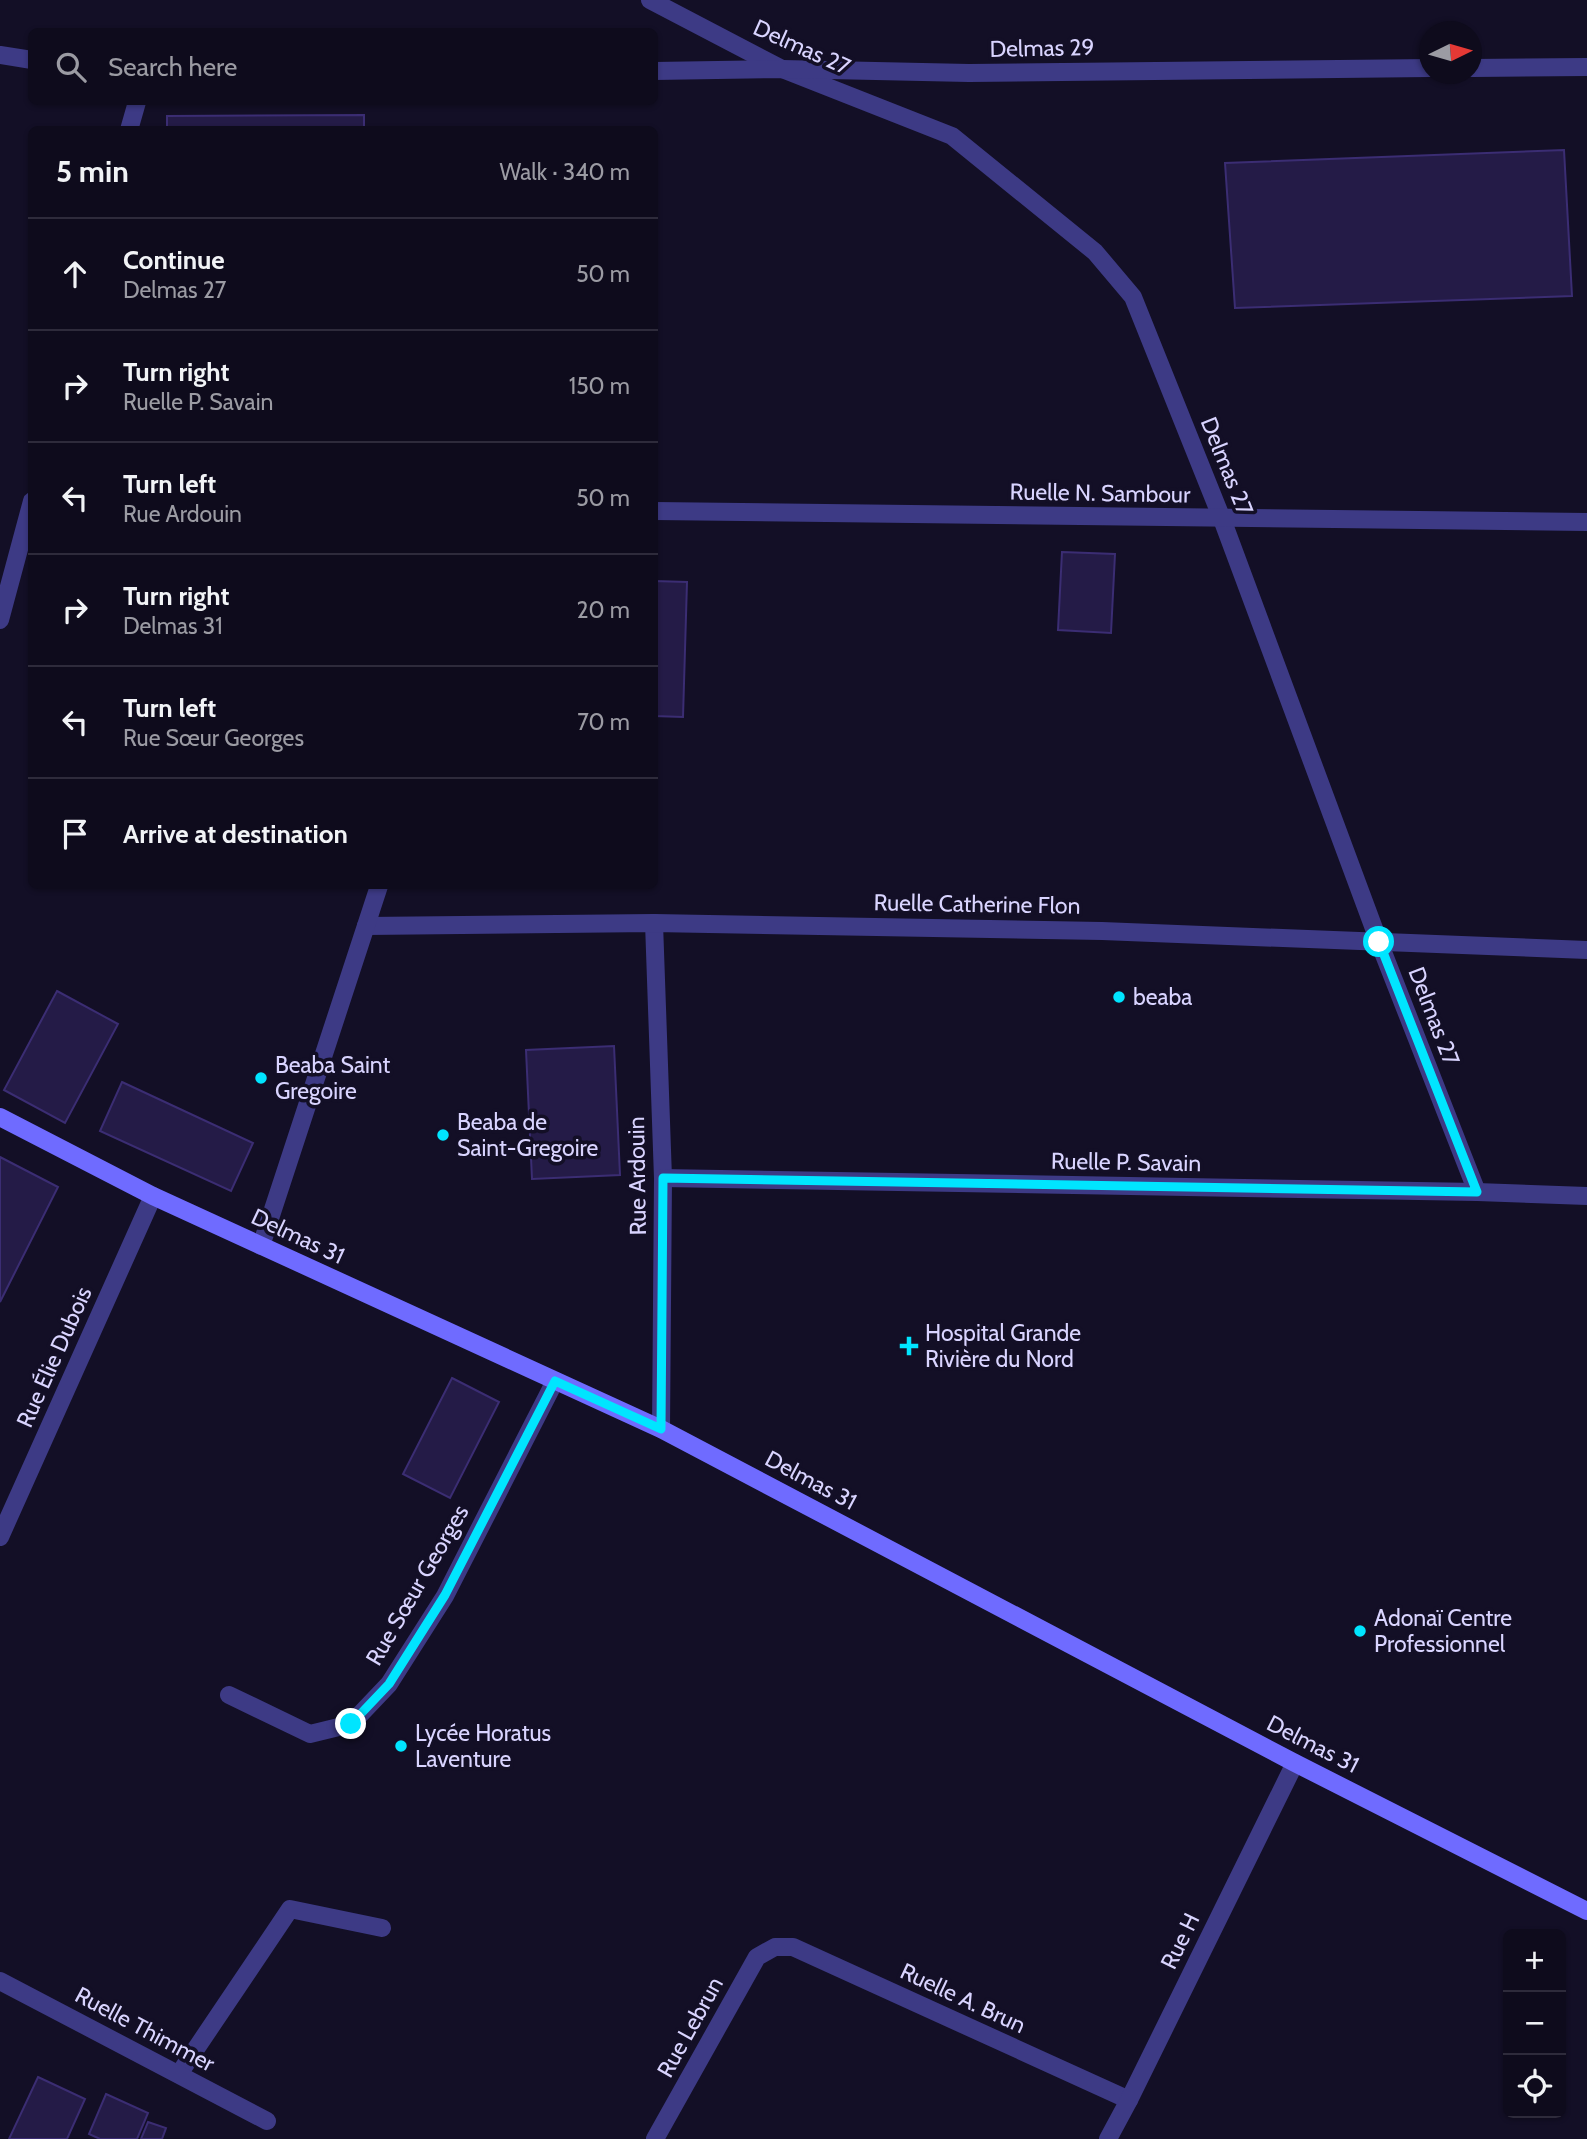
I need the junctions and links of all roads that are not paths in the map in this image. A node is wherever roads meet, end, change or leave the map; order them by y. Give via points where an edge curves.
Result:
1 (650, 0) edge
2 (0, 55) edge
3 (28, 59) edge
4 (1587, 67) edge
5 (1419, 68) edge
6 (1482, 68) edge
7 (782, 69) junction
8 (658, 71) edge
9 (136, 105) edge
10 (131, 126) edge
11 (658, 511) edge
12 (28, 516) edge
13 (1222, 519) junction
14 (1587, 522) edge
15 (0, 620) edge
16 (378, 889) edge
17 (653, 923) junction
18 (366, 926) junction
19 (1379, 942) junction
20 (1587, 950) edge
21 (0, 1116) edge
22 (663, 1178) junction
23 (1477, 1192) junction
24 (153, 1196) junction
25 (1587, 1196) edge
26 (261, 1246) junction
27 (555, 1381) junction
28 (661, 1429) junction
29 (0, 1537) edge
30 (229, 1695) dead end
31 (1295, 1763) junction
32 (1587, 1911) edge
33 (382, 1928) dead end
34 (775, 1947) joint
35 (0, 1980) edge
36 (179, 2074) junction
37 (1129, 2100) junction
38 (267, 2121) dead end
39 (655, 2139) edge
40 (1108, 2139) edge

1 - 7 street, Delmas 27
2 - 3 street
4 - 6 street
5 - 7 street, Delmas 29 via 969,73
7 - 8 street, Delmas 29
7 - 13 street, Delmas 27 via 953,136 1096,252 1133,297
9 - 10 street
11 - 13 street, Ruelle N. Sambour
12 - 15 street
13 - 14 street, Ruelle N. Sambour
13 - 19 street, Delmas 27
16 - 18 street
17 - 18 street, Ruelle Catherine Flon
17 - 19 street, Ruelle Catherine Flon via 1102,931
17 - 22 street, Rue Ardouin
18 - 26 street
19 - 20 street, Ruelle Catherine Flon
19 - 23 street, Delmas 27
21 - 24 street, Delmas 31
22 - 23 street, Ruelle P. Savain
22 - 28 street, Rue Ardouin
23 - 25 street, Ruelle P. Savain
24 - 26 street, Delmas 31
24 - 29 street, Rue Élie Dubois
26 - 27 street, Delmas 31
27 - 28 street, Delmas 31
27 - 30 street, Rue Sœur Georges via 445,1595 389,1684 351,1724 310,1734
28 - 31 street, Delmas 31
31 - 32 street, Delmas 31
31 - 37 street, Rue H
33 - 36 street via 290,1909
34 - 37 street, Ruelle A. Brun via 793,1947
34 - 39 street, Rue Lebrun via 757,1957
35 - 36 street, Ruelle Thimmer
36 - 38 street, Ruelle Thimmer
37 - 40 street, Rue H

